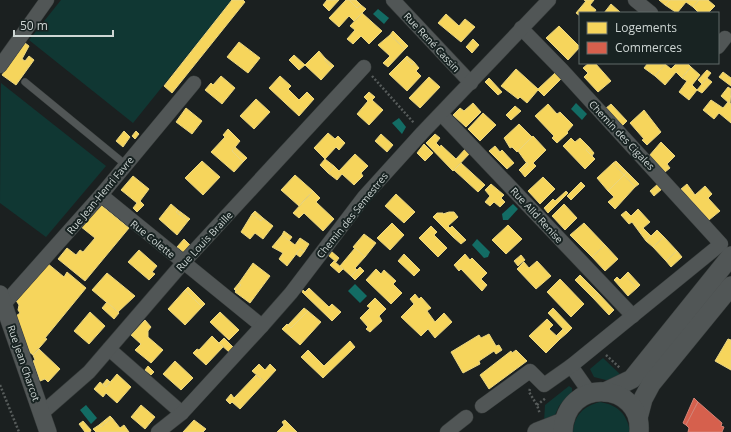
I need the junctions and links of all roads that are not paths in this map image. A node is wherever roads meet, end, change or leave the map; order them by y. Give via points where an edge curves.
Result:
1 (47, 0) edge
2 (393, 0) edge
3 (549, 0) edge
4 (635, 0) edge
5 (650, 12) edge
6 (521, 28) junction
7 (0, 66) edge
8 (364, 67) road end
9 (25, 82) dead end
10 (194, 83) dead end
11 (471, 83) junction
12 (441, 114) junction
13 (126, 165) junction
14 (101, 196) junction
15 (726, 250) edge
16 (183, 263) junction
17 (731, 286) edge
18 (2, 299) edge
19 (632, 316) junction
20 (262, 326) junction
21 (109, 349) junction
22 (571, 366) junction
23 (598, 392) junction
24 (482, 406) dead end
25 (182, 413) junction
26 (41, 414) junction
27 (466, 417) dead end
28 (638, 425) edge
29 (563, 427) edge
30 (48, 432) edge
31 (158, 432) edge
32 (447, 432) edge
33 (537, 432) edge

1 - 7 street
2 - 11 street, Rue René Cassin
3 - 6 street, Chemin des Semestres
4 - 5 street
6 - 11 street, Chemin des Semestres
6 - 15 street, Chemin des Cigales
8 - 16 street, Rue Louis Braille
9 - 13 lane
10 - 13 street, Rue Jean-Henri Favre
11 - 12 street, Chemin des Semestres
12 - 19 street, Rue Alld Renise
12 - 20 street, Chemin des Semestres via 364,197 291,293
13 - 14 street, Rue Jean-Henri Favre
14 - 16 street, Rue Colette
14 - 18 street, Rue Jean-Henri Favre
15 - 19 street
15 - 23 main road via 632,379
16 - 20 street, Rue Colette
16 - 21 street, Rue Louis Braille
17 - 28 main road via 651,384 643,399
18 - 26 street, Rue Jean Charcot
19 - 22 street
20 - 25 street, Chemin des Semestres
21 - 25 street
21 - 26 street, Rue Louis Braille via 89,372
22 - 23 street
22 - 24 street via 544,385 530,371
23 - 28 main road via 616,395 626,400 633,408
23 - 29 main road via 581,397 573,404 567,412
25 - 31 street, Chemin des Semestres
26 - 30 street, Rue Jean Charcot
27 - 32 street
29 - 33 main road

